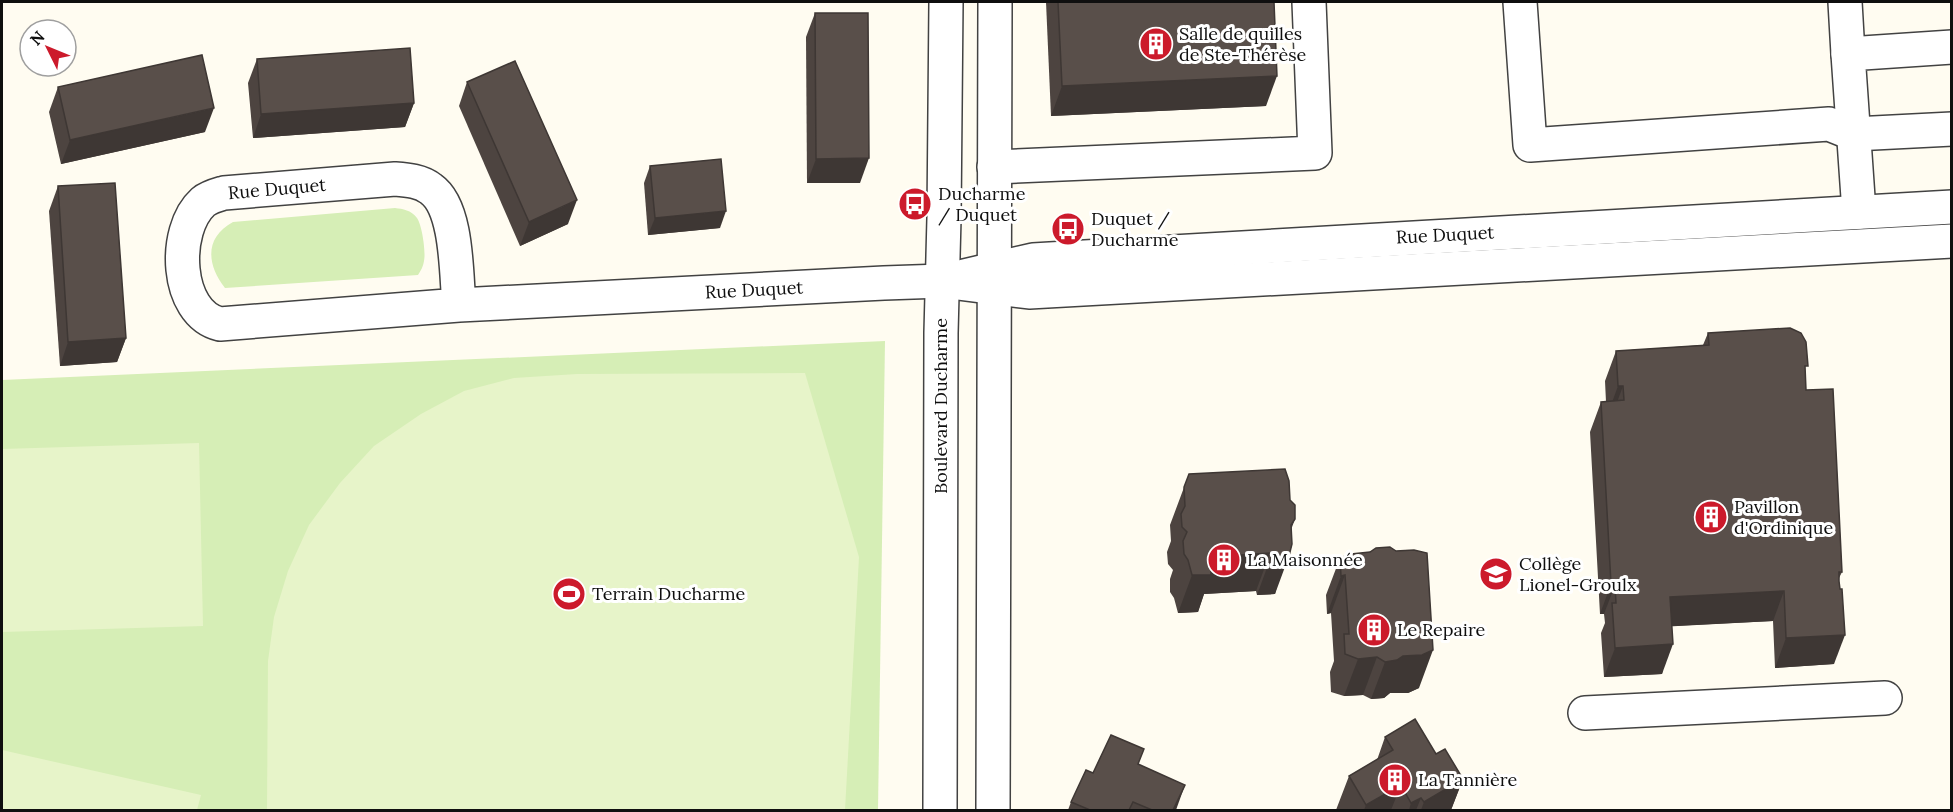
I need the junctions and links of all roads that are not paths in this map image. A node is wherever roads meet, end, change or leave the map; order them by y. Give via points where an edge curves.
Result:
1 (946, 2) edge
2 (995, 2) edge
3 (1309, 2) edge
4 (1520, 2) edge
5 (1845, 2) edge
6 (1952, 47) edge
7 (1848, 54) junction
8 (1952, 129) edge
9 (1854, 134) junction
10 (994, 167) junction
11 (1952, 207) edge
12 (1859, 212) junction
13 (1952, 241) edge
14 (993, 278) junction
15 (942, 281) junction
16 (459, 306) junction
17 (1885, 698) dead end
18 (1585, 713) dead end
19 (940, 810) edge
20 (993, 810) edge

1 - 15 street, Boulevard Ducharme
2 - 10 street
3 - 10 street via 1316,153
4 - 9 street via 1530,145 1829,124
5 - 7 street
6 - 7 street
7 - 9 street
8 - 9 street
9 - 12 street
10 - 14 street
11 - 12 street, Rue Duquet
12 - 14 street, Rue Duquet via 1033,260
13 - 14 street, Rue Duquet via 1029,292
14 - 15 street, Rue Duquet
14 - 20 street
15 - 16 street, Rue Duquet
15 - 19 street, Boulevard Ducharme
16 - 16 street, Rue Duquet via 230,324 212,322 198,311 189,294 183,259 186,230 204,201 224,193 395,179 421,183 437,194 446,212
17 - 18 street

